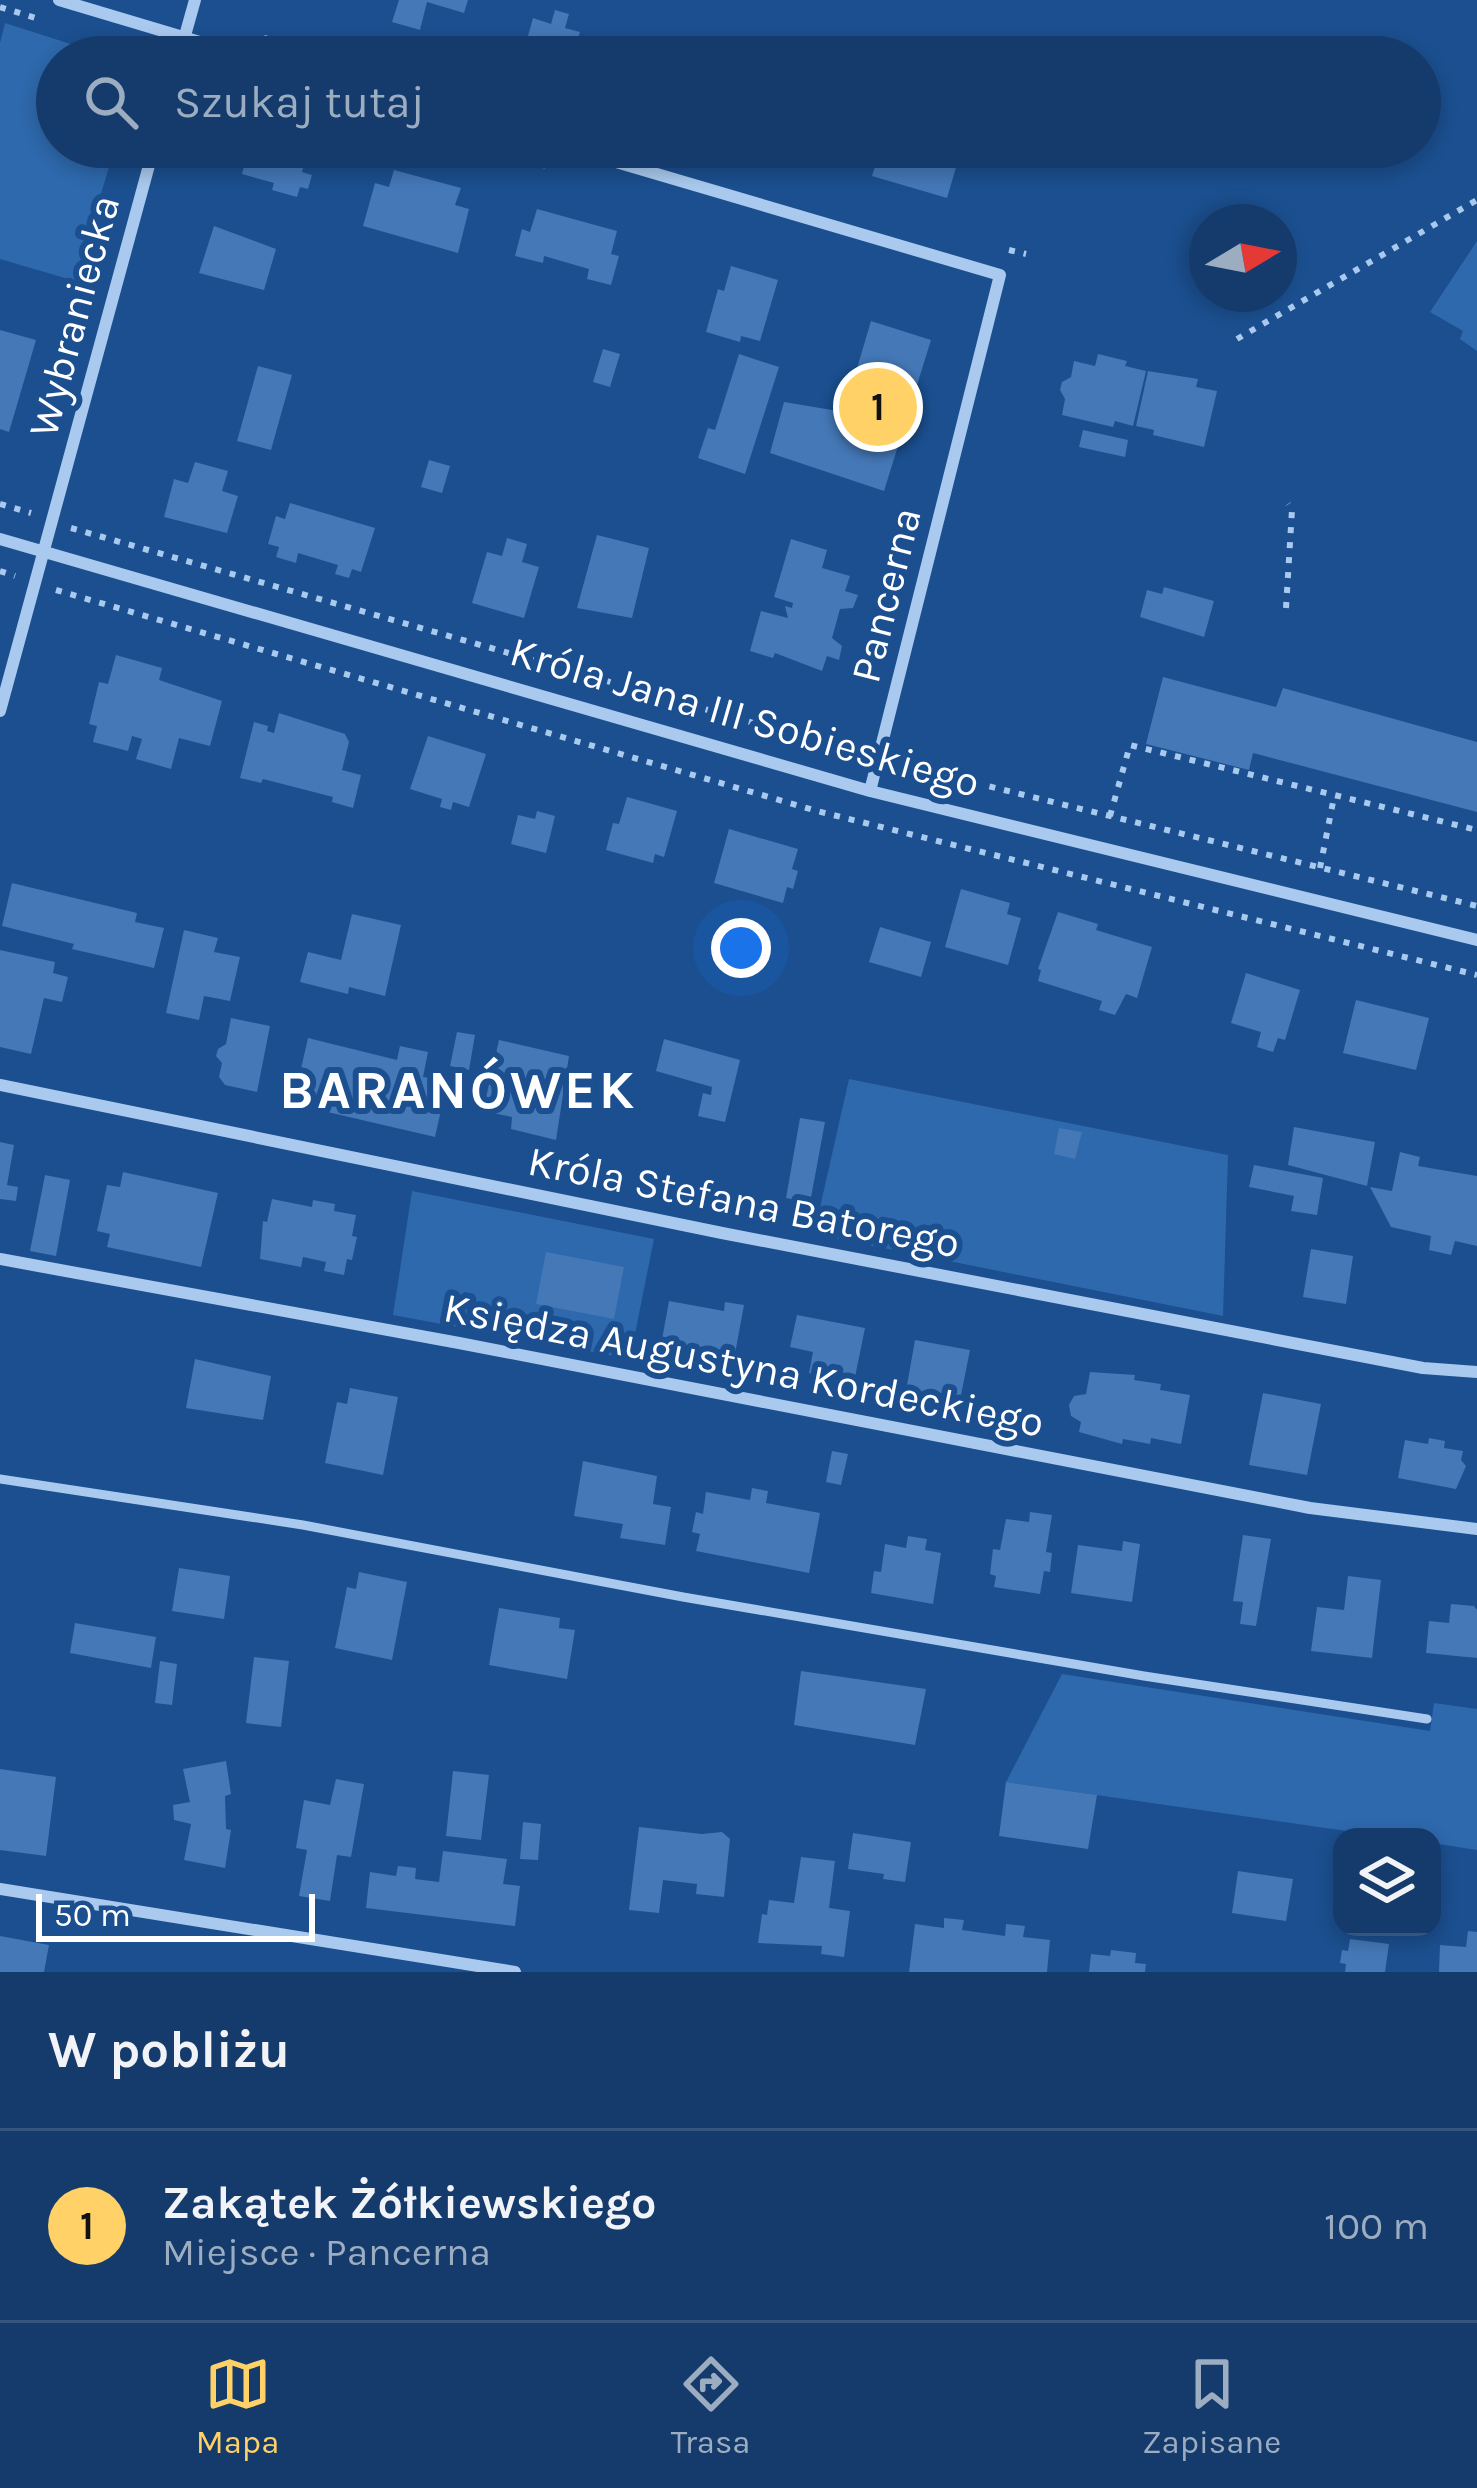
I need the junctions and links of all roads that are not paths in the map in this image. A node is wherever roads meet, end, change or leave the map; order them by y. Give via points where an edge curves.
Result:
1 (59, 0) edge
2 (195, 0) edge
3 (182, 36) edge
4 (185, 36) edge
5 (148, 168) edge
6 (636, 168) edge
7 (0, 538) edge
8 (44, 551) junction
9 (0, 711) edge
10 (870, 791) junction
11 (1477, 940) edge
12 (0, 1085) edge
13 (0, 1259) edge
14 (1475, 1375) edge
15 (0, 1478) edge
16 (1477, 1529) edge
17 (1427, 1718) dead end
18 (0, 1889) edge
19 (515, 1972) edge

1 - 3 street
2 - 4 street
5 - 8 street, Wybraniecka
6 - 10 street, Pancerna via 1000,275
7 - 8 street, Króla Jana III Sobieskiego
8 - 9 street, Wybraniecka
8 - 10 street, Króla Jana III Sobieskiego
10 - 11 street, Króla Jana III Sobieskiego
12 - 14 street, Króla Stefana Batorego
13 - 16 street, Księdza Augustyna Kordeckiego via 1310,1508
15 - 17 lane
18 - 19 street

